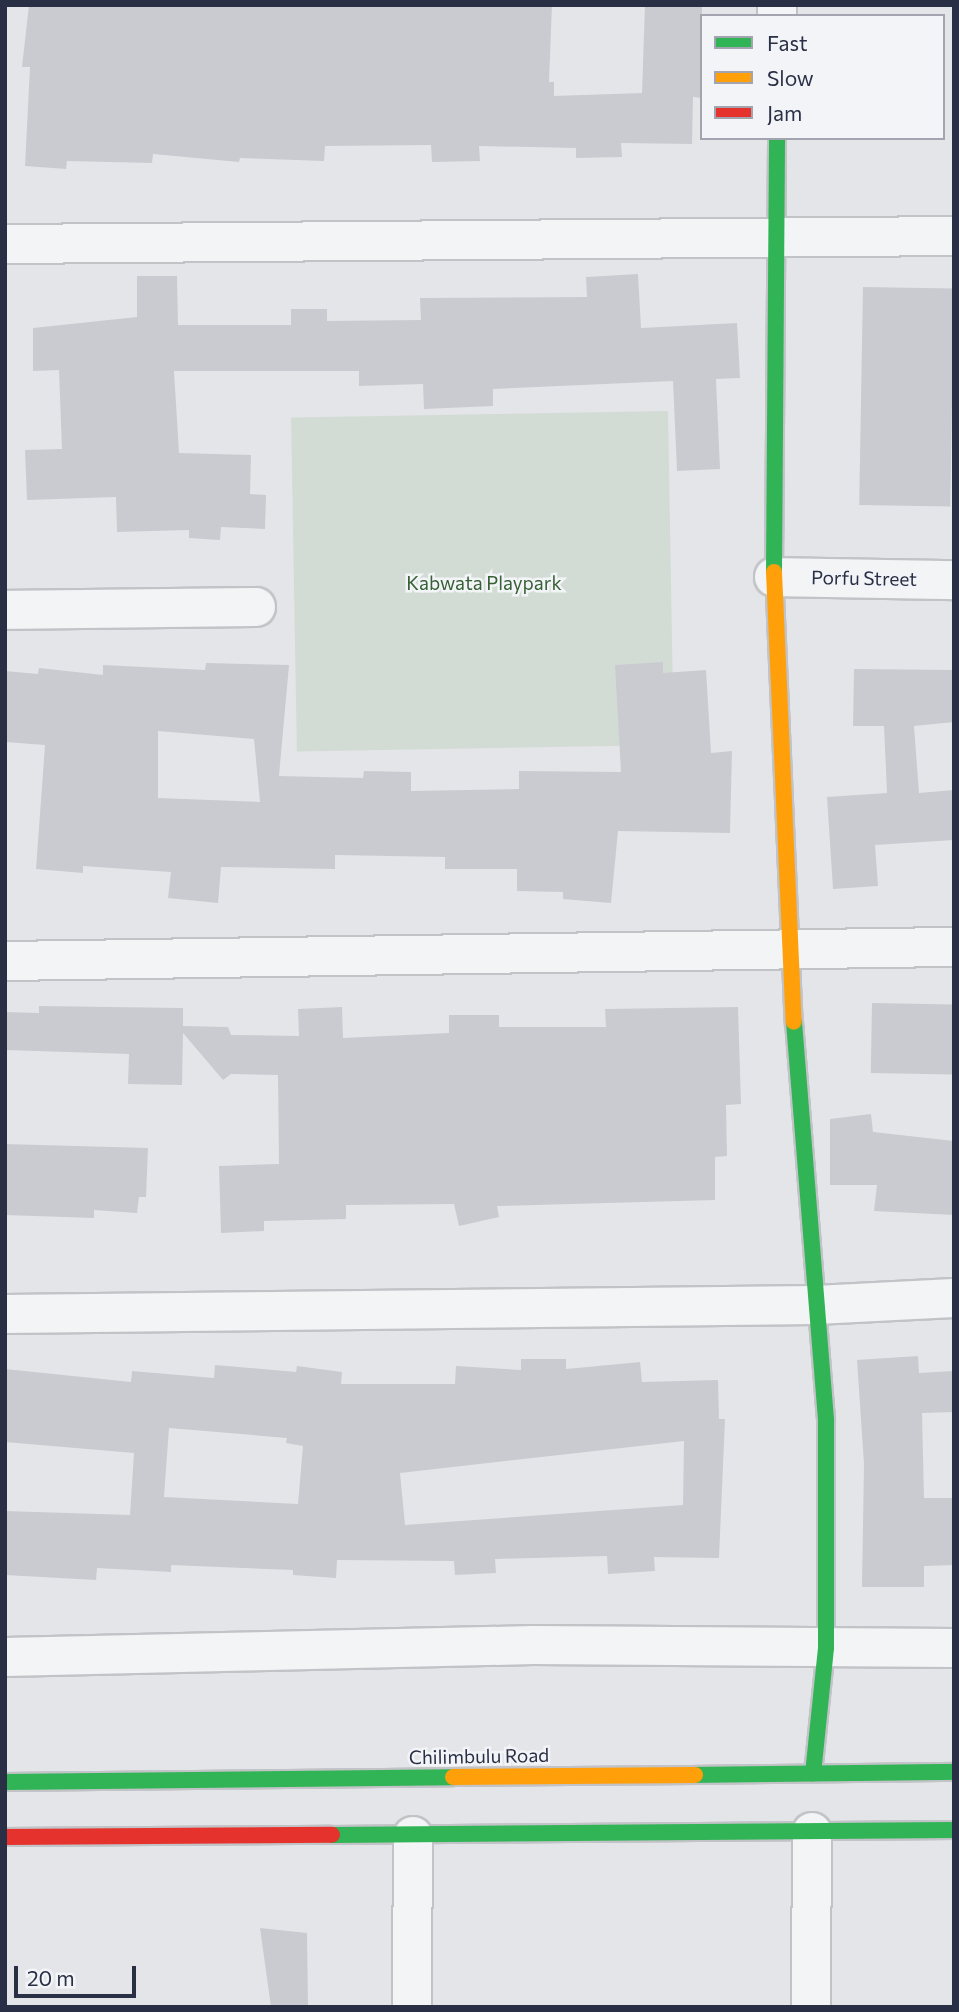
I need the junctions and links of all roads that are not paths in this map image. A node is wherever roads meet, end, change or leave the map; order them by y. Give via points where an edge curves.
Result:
1 (777, 140) edge
2 (954, 236) edge
3 (777, 239) junction
4 (5, 244) edge
5 (774, 578) junction
6 (954, 580) edge
7 (256, 607) dead end
8 (5, 610) edge
9 (954, 947) edge
10 (791, 950) junction
11 (5, 961) edge
12 (954, 1298) edge
13 (816, 1305) junction
14 (5, 1314) edge
15 (826, 1648) junction
16 (954, 1648) edge
17 (5, 1657) edge
18 (954, 1772) edge
19 (813, 1773) junction
20 (5, 1783) edge
21 (954, 1830) edge
22 (811, 1832) junction
23 (413, 1836) junction
24 (5, 1837) edge
25 (412, 2007) edge
26 (811, 2007) edge

1 - 3 main road
2 - 3 street
3 - 4 street
3 - 5 main road
5 - 6 street, Porfu Street
5 - 10 main road
7 - 8 street
9 - 10 street
10 - 11 street
10 - 13 main road via 798,1105
12 - 13 street
13 - 14 street
13 - 15 main road via 826,1422
15 - 16 street
15 - 17 street via 533,1645
15 - 19 main road
18 - 19 main road, Chilimbulu Road
19 - 20 main road, Chilimbulu Road
21 - 22 main road
22 - 23 main road
22 - 26 street
23 - 24 main road
23 - 25 street

